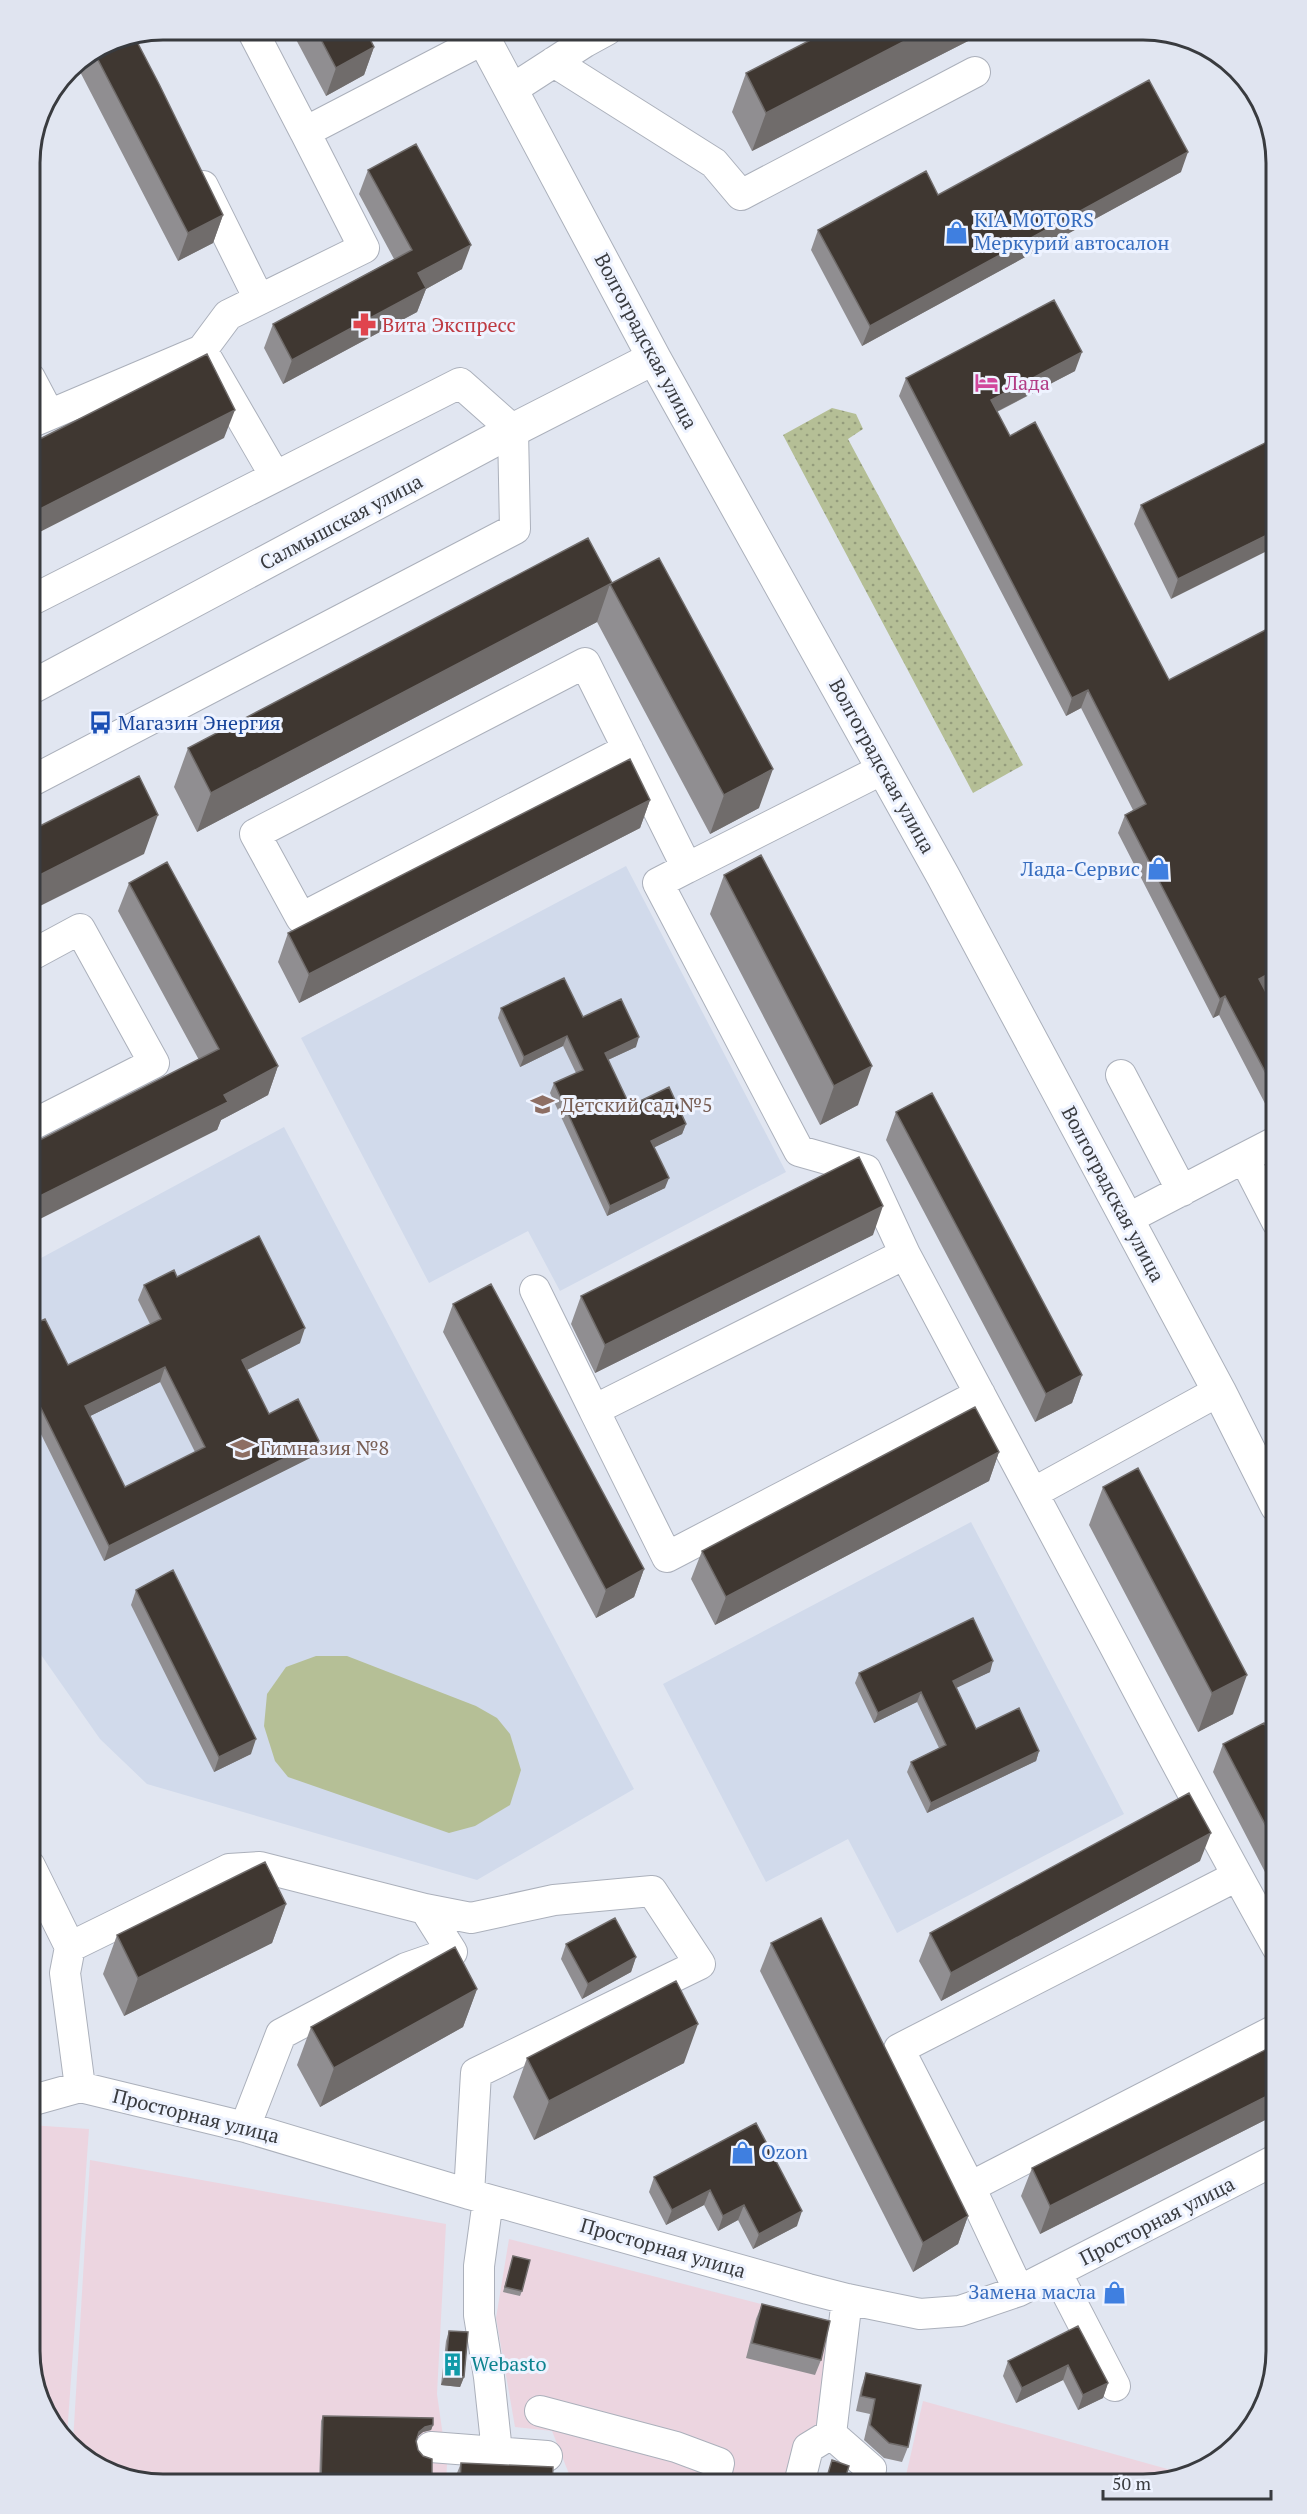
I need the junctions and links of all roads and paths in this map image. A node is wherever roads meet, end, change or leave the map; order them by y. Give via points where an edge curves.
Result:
1 (257, 40) edge
2 (471, 40) edge
3 (485, 40) edge
4 (582, 40) edge
5 (554, 62) junction
6 (975, 72) dead end
7 (511, 90) junction
8 (305, 132) junction
9 (192, 162) edge
10 (259, 299) junction
11 (202, 350) junction
12 (654, 358) junction
13 (40, 418) edge
14 (513, 430) junction
15 (275, 476) junction
16 (41, 595) edge
17 (41, 682) edge
18 (628, 749) junction
19 (883, 769) junction
20 (41, 776) edge
21 (687, 868) junction
22 (41, 950) edge
23 (1121, 1075) dead end
24 (41, 1121) edge
25 (1266, 1147) edge
26 (1244, 1158) junction
27 (1182, 1191) junction
28 (1266, 1200) edge
29 (1127, 1219) junction
30 (905, 1254) junction
31 (535, 1290) dead end
32 (1219, 1391) junction
33 (980, 1394) junction
34 (594, 1410) junction
35 (1266, 1484) edge
36 (1033, 1493) junction
37 (1237, 1876) junction
38 (40, 1887) edge
39 (425, 1910) junction
40 (1266, 1927) edge
41 (70, 1947) junction
42 (1266, 2035) edge
43 (80, 2087) junction
44 (40, 2098) edge
45 (245, 2127) junction
46 (1266, 2165) edge
47 (969, 2187) junction
48 (479, 2197) junction
49 (1056, 2272) junction
50 (1019, 2291) junction
51 (847, 2300) junction
52 (1115, 2386) dead end
53 (540, 2411) dead end
54 (831, 2433) junction
55 (431, 2447) dead end
56 (496, 2452) junction
57 (547, 2456) dead end
58 (716, 2474) edge
59 (802, 2474) edge
60 (869, 2474) edge

1 - 8 street
2 - 8 street
3 - 7 main road, Волгоградская улица
4 - 5 street
5 - 6 street via 714,163 741,195
5 - 7 street
7 - 12 main road, Волгоградская улица
8 - 10 street via 364,248
9 - 10 street
10 - 11 street via 228,315
11 - 13 street
11 - 15 street
12 - 14 main road, Салмышская улица
12 - 19 main road, Волгоградская улица
14 - 15 street via 460,383
14 - 17 main road, Салмышская улица
14 - 20 street via 514,529
15 - 16 street
18 - 18 street via 585,663 255,834 301,918
18 - 21 street
19 - 21 street
19 - 29 main road, Волгоградская улица
21 - 30 street via 658,884 799,1150 866,1170
22 - 24 street via 80,929 154,1063
23 - 27 street
25 - 26 street
26 - 27 street
26 - 28 street
27 - 29 street
29 - 32 main road, Волгоградская улица
30 - 33 street
30 - 34 street
31 - 34 street
32 - 35 main road, Волгоградская улица
32 - 36 street
33 - 34 street via 667,1557
33 - 36 street
36 - 37 street
37 - 40 street
37 - 47 street via 899,2049
38 - 41 street
39 - 41 street via 260,1867 229,1869
39 - 45 street via 452,1952 406,1968 281,2034
39 - 48 street via 471,1918 554,1900 652,1891 700,1964 476,2073
41 - 43 street via 65,1973
42 - 47 street
43 - 44 street, Просторная улица
43 - 45 street, Просторная улица
45 - 48 street, Просторная улица
46 - 49 street, Просторная улица
47 - 50 street
48 - 51 street, Просторная улица
48 - 56 street via 479,2315
49 - 50 street, Просторная улица
49 - 52 street
50 - 51 street, Просторная улица via 960,2311 920,2314
51 - 54 street
53 - 58 street via 676,2447 719,2463
54 - 59 street via 808,2448
54 - 60 street via 870,2469
55 - 56 street
56 - 57 street

